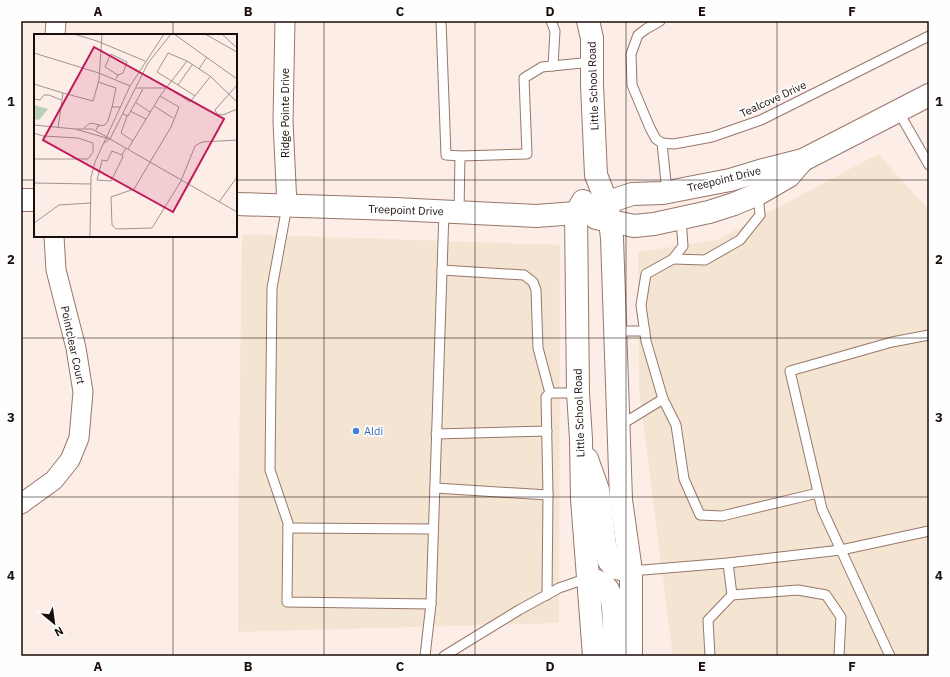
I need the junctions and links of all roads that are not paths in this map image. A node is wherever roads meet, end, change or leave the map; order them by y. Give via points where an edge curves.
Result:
1 (56, 21) edge
2 (285, 21) edge
3 (441, 21) edge
4 (551, 21) edge
5 (588, 21) edge
6 (660, 21) edge
7 (55, 34) edge
8 (929, 36) edge
9 (592, 62) junction
10 (553, 66) junction
11 (929, 95) edge
12 (898, 111) junction
13 (662, 143) junction
14 (460, 156) junction
15 (803, 160) junction
16 (929, 165) edge
17 (596, 175) junction
18 (667, 192) junction
19 (758, 194) junction
20 (21, 200) edge
21 (34, 200) edge
22 (237, 204) edge
23 (287, 206) junction
24 (452, 212) junction
25 (608, 212) junction
26 (576, 213) junction
27 (681, 219) junction
28 (54, 237) edge
29 (673, 259) junction
30 (442, 270) junction
31 (615, 331) junction
32 (644, 331) junction
33 (929, 335) edge
34 (550, 393) junction
35 (578, 393) junction
36 (663, 399) junction
37 (618, 426) junction
38 (547, 431) junction
39 (436, 434) junction
40 (581, 439) junction
41 (435, 488) junction
42 (818, 493) junction
43 (548, 496) junction
44 (21, 504) edge
45 (288, 528) junction
46 (433, 529) junction
47 (929, 531) edge
48 (841, 550) junction
49 (728, 563) junction
50 (631, 572) junction
51 (588, 578) junction
52 (547, 594) junction
53 (732, 595) junction
54 (431, 604) junction
55 (425, 656) edge
56 (444, 656) edge
57 (594, 656) edge
58 (612, 656) edge
59 (631, 656) edge
60 (710, 656) edge
61 (839, 656) edge
62 (890, 656) edge

1 - 7 street
2 - 23 street, Ridge Pointe Drive via 283,121
3 - 14 lane via 446,155
4 - 10 lane via 555,31
5 - 9 main road, Little School Road via 592,38
6 - 13 lane via 638,35 632,54 632,85 650,128
8 - 13 lane, Tealcove Drive via 761,120 712,137 674,144
9 - 10 lane
9 - 17 main road, Little School Road
10 - 14 lane via 542,66 524,78 527,154
11 - 12 main road, Treepoint Drive
12 - 15 main road, Treepoint Drive
12 - 16 lane
13 - 18 lane
14 - 24 lane
15 - 18 main road, Treepoint Drive via 730,180
15 - 19 main road, Treepoint Drive via 789,176
17 - 25 main road, Little School Road
17 - 26 main road, Little School Road
18 - 25 main road, Treepoint Drive via 632,194
19 - 27 main road, Treepoint Drive via 734,204
19 - 29 lane via 760,215 740,240 705,260
20 - 21 main road
22 - 23 main road, Treepoint Drive
23 - 24 main road, Treepoint Drive
23 - 45 lane via 272,288 270,470
24 - 26 main road, Treepoint Drive via 536,216
24 - 30 lane
25 - 26 main road, Treepoint Drive
25 - 27 main road, Treepoint Drive via 634,226
25 - 31 main road, Little School Road via 612,240
26 - 35 main road, Little School Road
27 - 29 lane via 684,246
28 - 44 street, Pointclear Court via 56,270 76,348 83,392 79,438 70,460 54,480
29 - 32 lane via 646,274 641,305
30 - 34 lane via 524,275 533,282 536,290 538,348
30 - 39 lane
31 - 32 lane
31 - 37 main road, Little School Road
32 - 36 lane
33 - 42 lane via 892,342 790,371
34 - 35 lane
34 - 38 lane via 546,397
35 - 40 main road, Little School Road
36 - 37 lane
36 - 42 lane via 676,425 684,479 700,514 722,516
37 - 50 main road, Little School Road via 621,500
38 - 39 lane
38 - 43 lane
39 - 41 lane
40 - 50 main road via 598,490 609,561 615,568
40 - 51 main road, Little School Road via 582,499
41 - 43 lane
41 - 46 lane
42 - 48 lane via 822,509
43 - 52 lane
45 - 46 lane
45 - 54 lane via 287,602
46 - 54 lane
47 - 48 lane
48 - 49 lane
48 - 62 lane
49 - 50 lane
49 - 53 lane
50 - 59 main road, Little School Road
51 - 52 lane
51 - 57 main road, Little School Road
51 - 58 main road via 597,580 606,587 610,595 613,609
52 - 56 lane
53 - 60 lane via 708,620
53 - 61 lane via 798,590 826,595 841,616
54 - 55 lane

